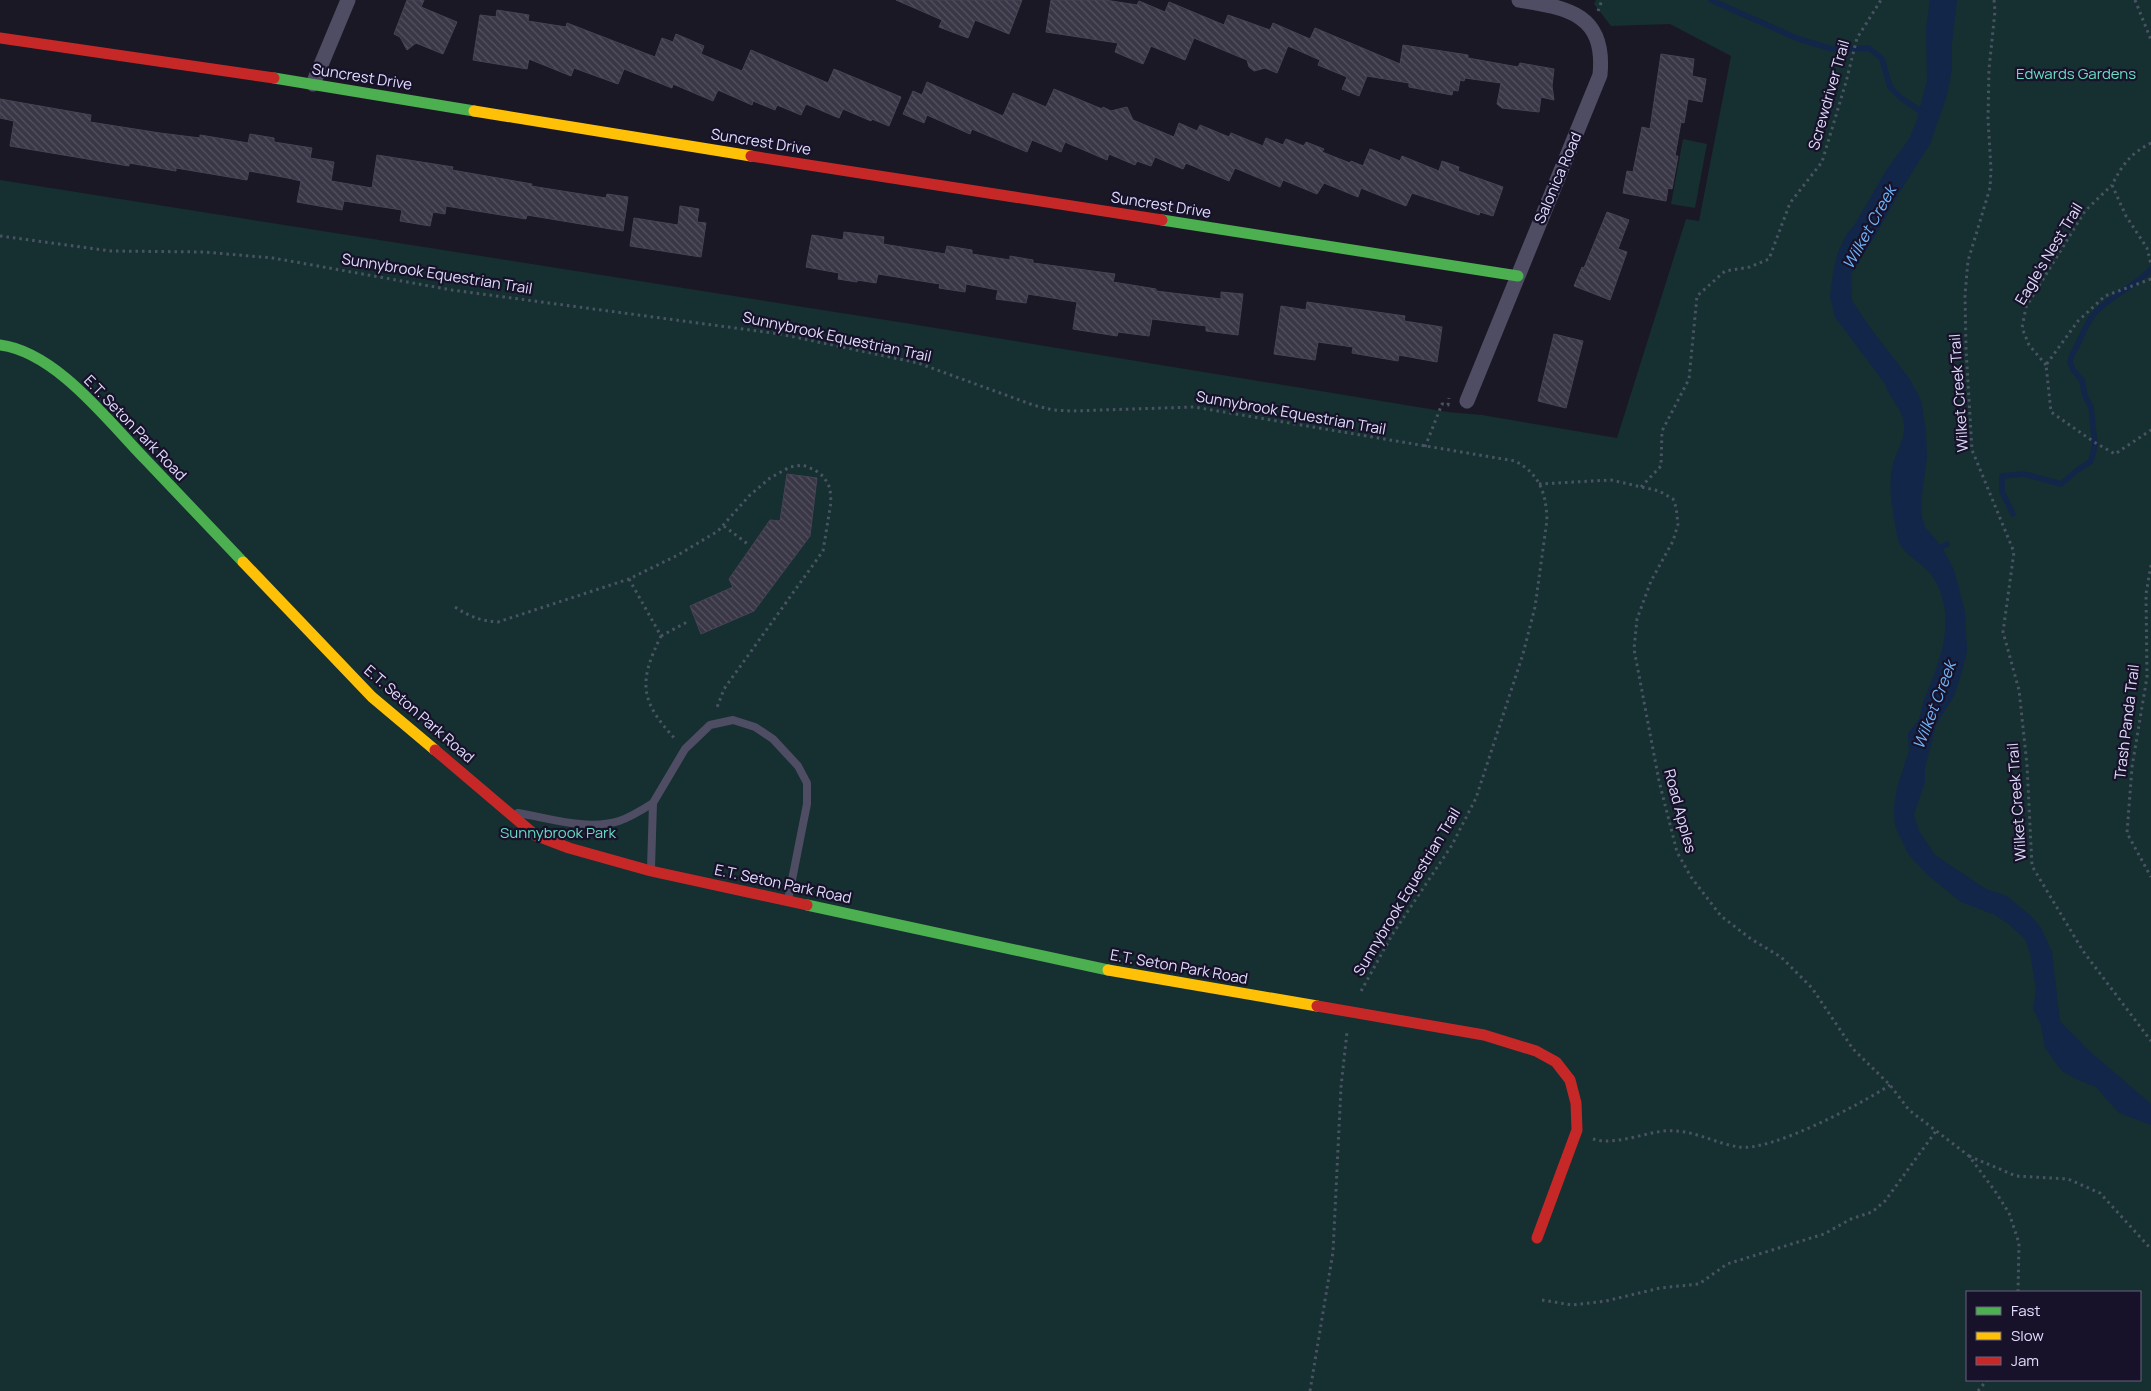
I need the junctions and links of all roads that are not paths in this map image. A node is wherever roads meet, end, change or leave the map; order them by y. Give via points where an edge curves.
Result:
1 (348, 0) edge
2 (1519, 0) edge
3 (0, 38) edge
4 (313, 84) junction
5 (1518, 276) junction
6 (0, 345) edge
7 (1466, 401) dead end
8 (653, 803) junction
9 (508, 811) junction
10 (651, 871) junction
11 (788, 900) junction
12 (1537, 1238) dead end

1 - 4 street
2 - 5 street, Salonica Road via 1558,7 1576,14 1598,38 1602,57 1595,90
3 - 4 street, Suncrest Drive
4 - 5 street, Suncrest Drive
5 - 7 street, Salonica Road
6 - 9 street, E.T. Seton Park Road via 34,355 76,387 372,697
8 - 9 lane via 617,822 597,825
8 - 10 lane
8 - 11 lane via 685,749 710,724 733,720 755,727 773,738 798,766 807,783 807,804
9 - 10 street, E.T. Seton Park Road via 535,834 569,848
10 - 11 street, E.T. Seton Park Road
11 - 12 street, E.T. Seton Park Road via 1074,964 1484,1036 1536,1050 1556,1062 1570,1080 1576,1103 1576,1134

